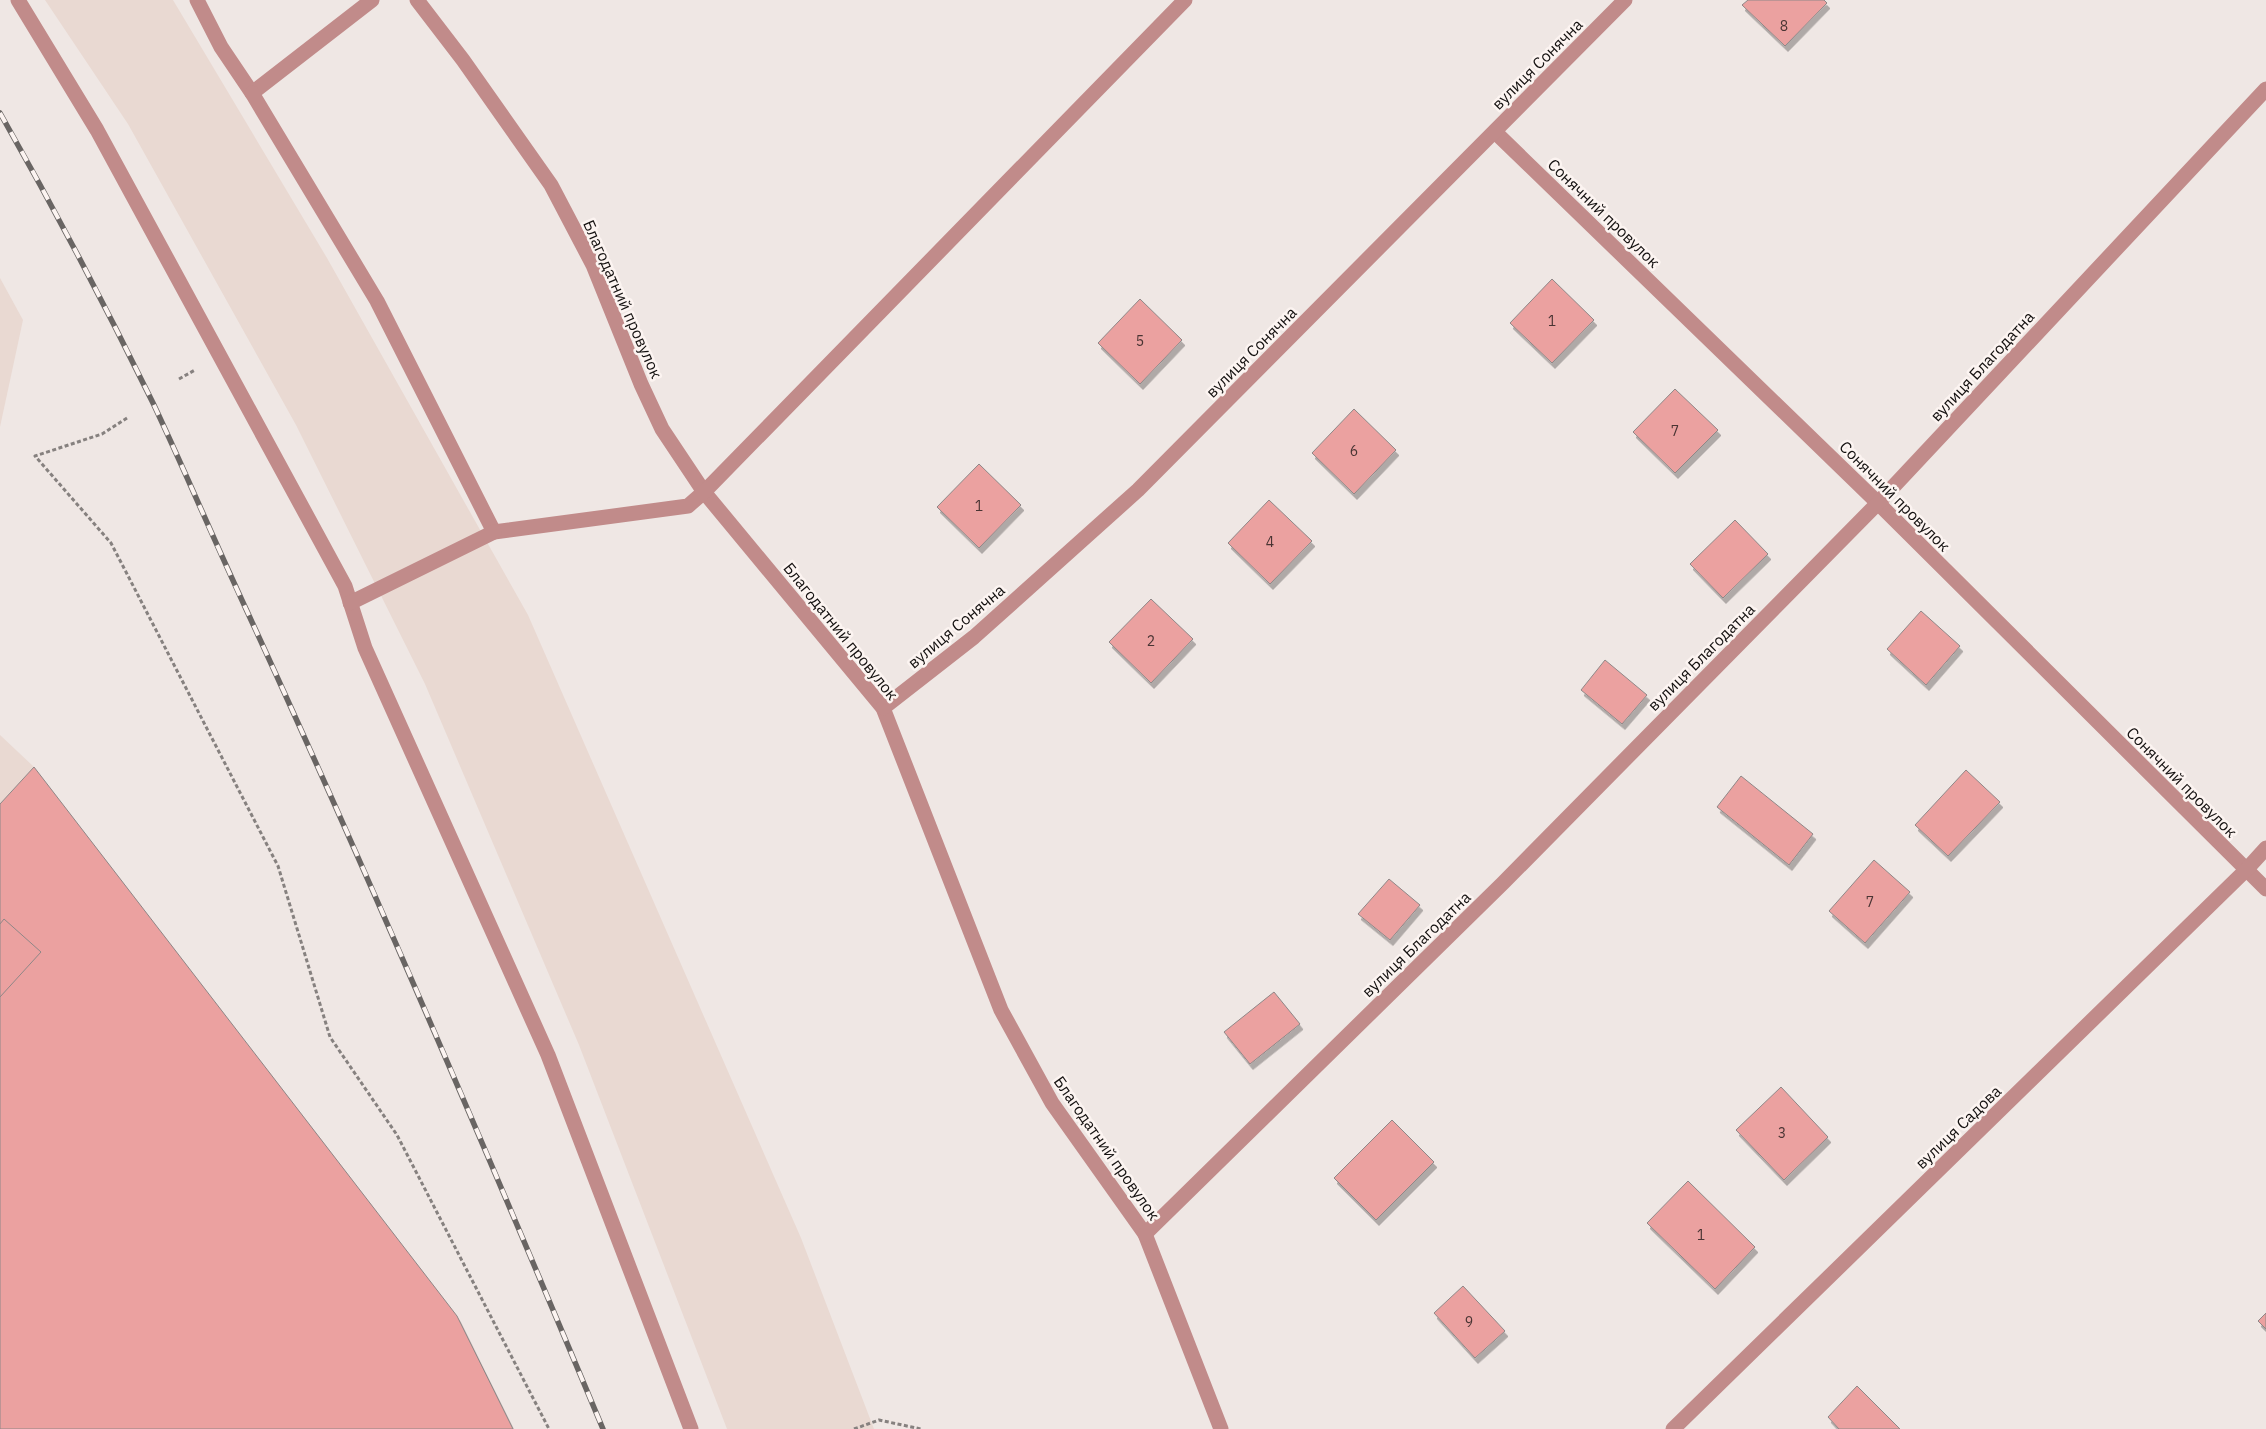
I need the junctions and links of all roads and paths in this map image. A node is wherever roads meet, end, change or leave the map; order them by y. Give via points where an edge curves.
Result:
1 (18, 0) edge
2 (197, 0) edge
3 (372, 0) edge
4 (417, 0) edge
5 (1185, 0) edge
6 (1625, 0) edge
7 (2266, 89) edge
8 (252, 93) junction
9 (1495, 132) junction
10 (127, 418) dead end
11 (704, 492) junction
12 (1878, 503) junction
13 (494, 532) junction
14 (350, 602) junction
15 (883, 708) junction
16 (2266, 848) edge
17 (2246, 870) junction
18 (2266, 889) edge
19 (1145, 1234) junction
20 (549, 1429) edge
21 (691, 1429) edge
22 (854, 1429) edge
23 (921, 1429) edge
24 (1221, 1429) edge
25 (1673, 1429) edge

1 - 14 street via 97,130 345,586
2 - 8 street
3 - 8 street
4 - 11 street, Благодатний провулок via 551,185 592,266 662,429
5 - 11 street
6 - 9 street, вулиця Сонячна
7 - 12 street, вулиця Благодатна
8 - 13 street via 377,301
9 - 12 street, Сонячний провулок
9 - 15 street, вулиця Сонячна via 1138,490 974,637
10 - 20 path via 102,434 35,456 111,543 278,866 330,1037 397,1135
11 - 13 street via 688,506
11 - 15 street, Благодатний провулок
12 - 17 street, Сонячний провулок
12 - 19 street, вулиця Благодатна via 1503,883
13 - 14 street
14 - 21 street via 365,648 548,1055
15 - 19 street, Благодатний провулок via 1001,1010 1052,1103
16 - 17 street, вулиця Садова
17 - 18 street, Сонячний провулок
17 - 25 street, вулиця Садова
19 - 24 street, Благодатний провулок
22 - 23 path via 879,1420

